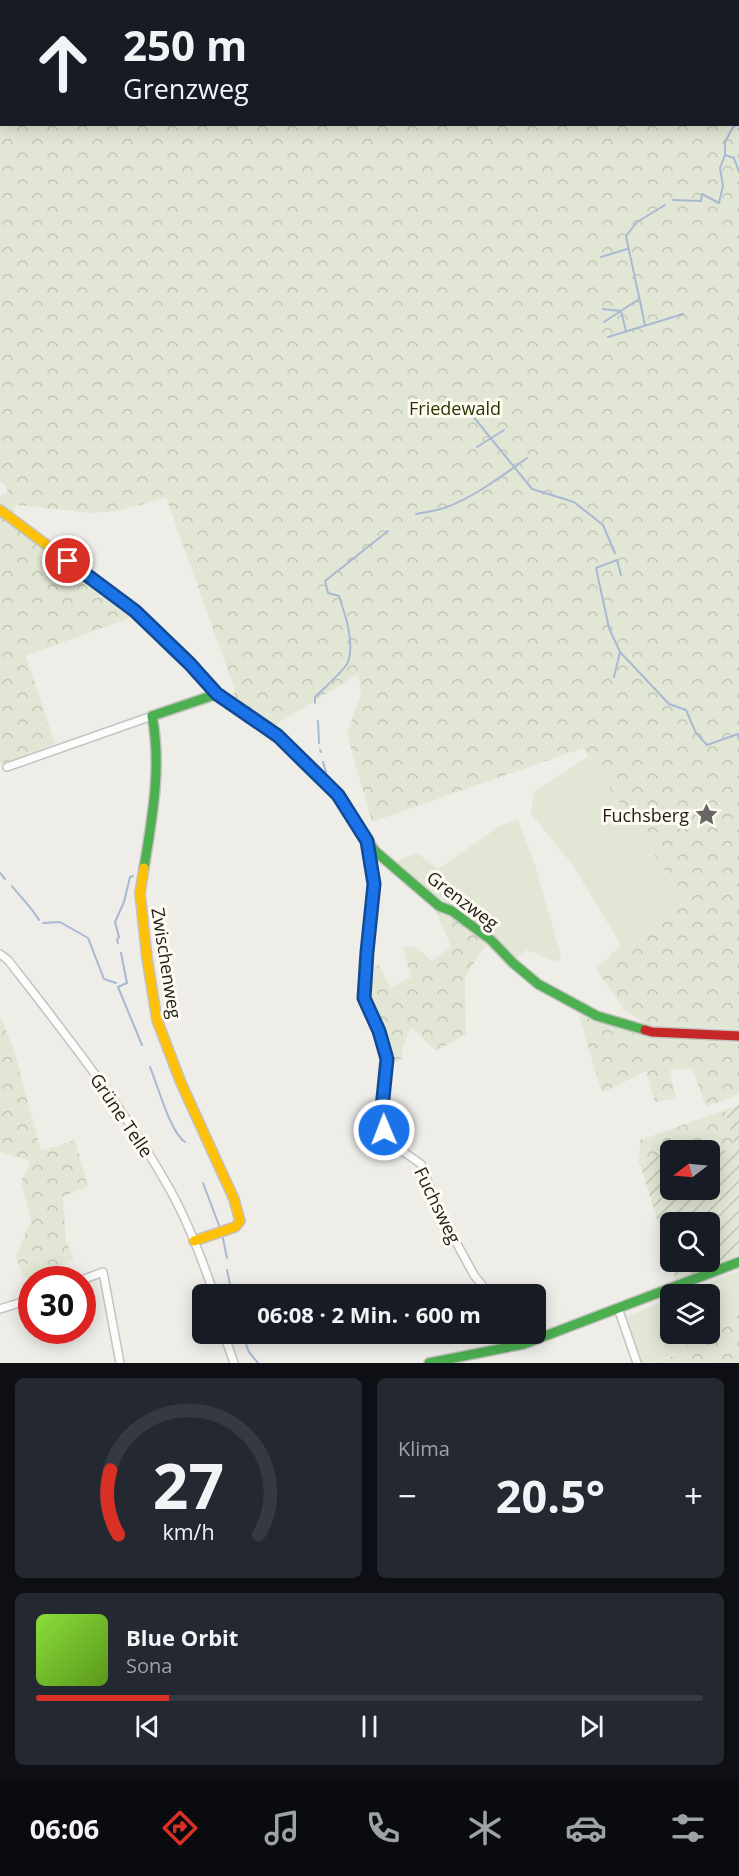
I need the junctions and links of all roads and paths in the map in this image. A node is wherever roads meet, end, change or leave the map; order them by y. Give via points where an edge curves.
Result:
1 (0, 510) edge
2 (217, 694) junction
3 (152, 716) junction
4 (7, 767) dead end
5 (367, 841) junction
6 (0, 954) edge
7 (739, 1036) edge
8 (194, 1241) junction
9 (739, 1262) edge
10 (96, 1275) edge
11 (210, 1284) edge
12 (481, 1284) edge
13 (18, 1303) edge
14 (618, 1308) junction
15 (0, 1309) edge
16 (546, 1336) edge
17 (227, 1344) edge
18 (524, 1344) edge
19 (120, 1363) edge
20 (234, 1363) edge
21 (429, 1363) edge
22 (637, 1363) edge

1 - 2 street, Grenzweg via 135,611
2 - 3 street
2 - 5 street, Grenzweg via 278,736 328,783
3 - 4 street
3 - 8 street, Zwischenweg via 157,760 140,893 157,1020 240,1221 235,1227
5 - 7 street, Grenzweg via 439,906 492,940 538,984 597,1016 652,1032
5 - 12 street, Fuchsweg via 374,884 364,998 387,1059 384,1130 388,1141 421,1164 439,1211
6 - 8 street, Grüne Telle via 110,1095 166,1182
8 - 11 street, Grüne Telle
9 - 14 street
10 - 19 street via 103,1272
13 - 15 street
14 - 16 street
14 - 22 street
17 - 20 street
18 - 21 street

